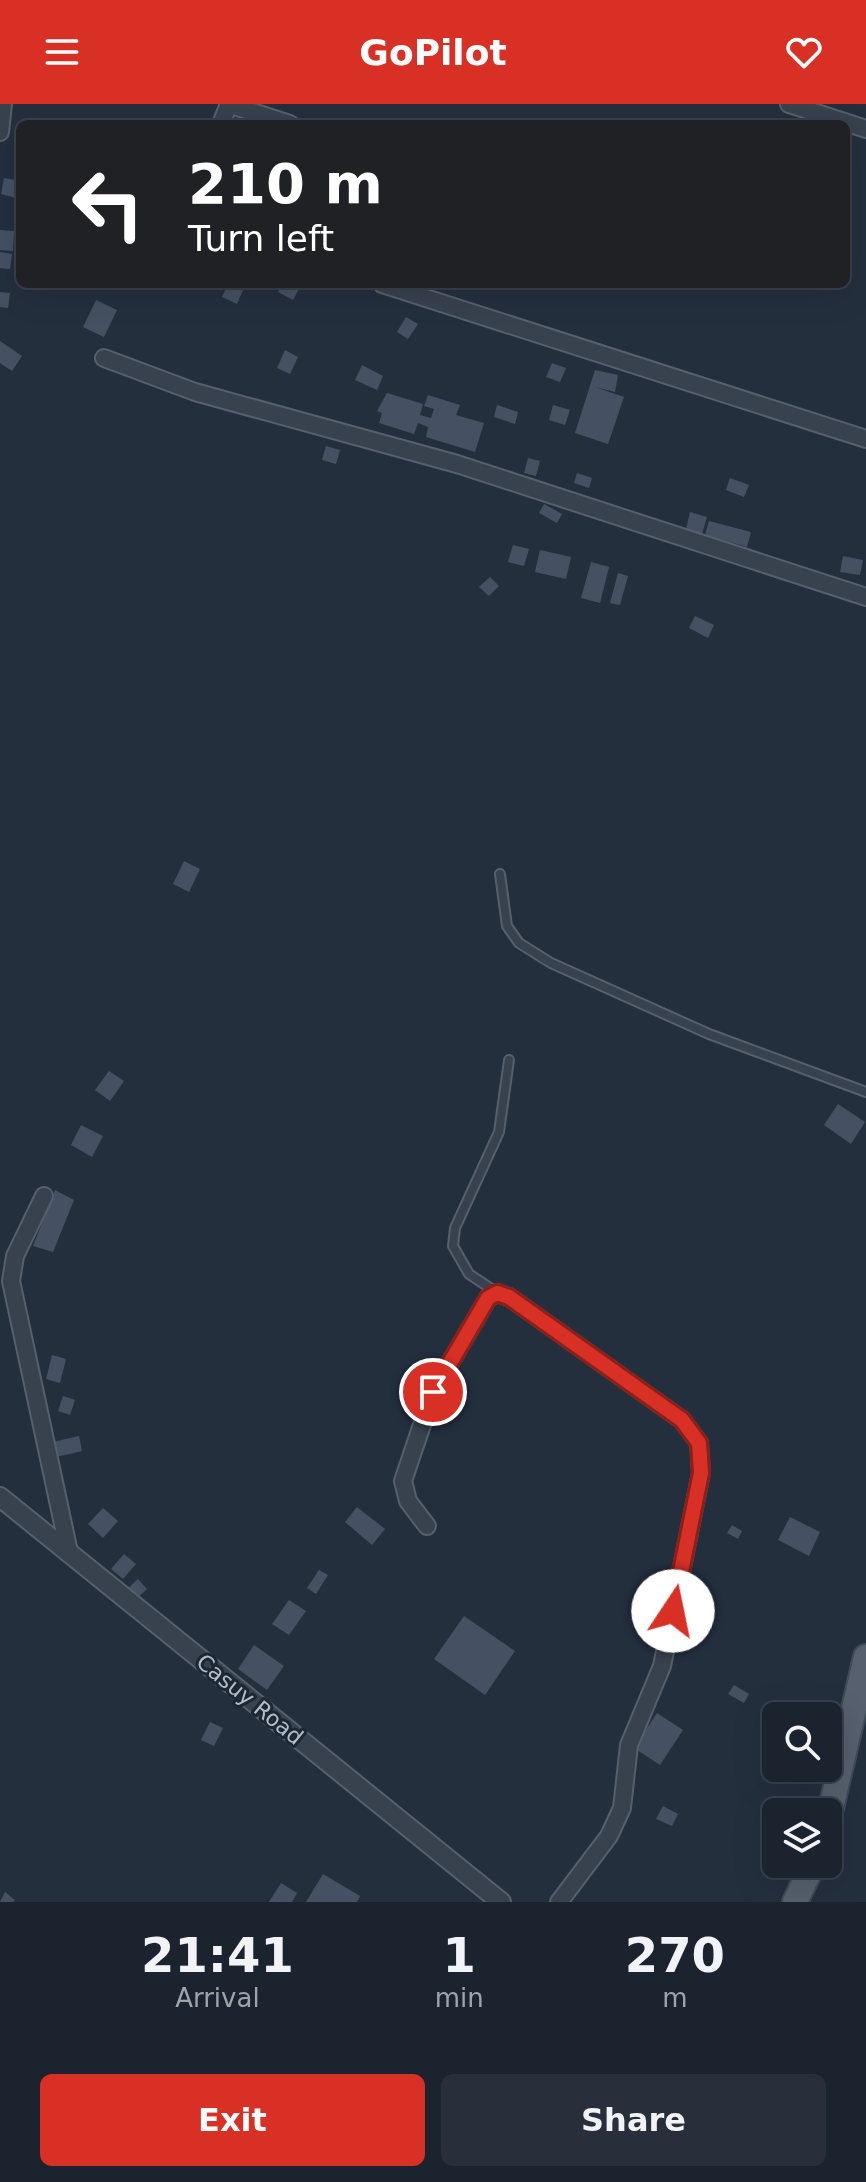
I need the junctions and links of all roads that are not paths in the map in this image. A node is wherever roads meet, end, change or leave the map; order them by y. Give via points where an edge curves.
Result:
1 (3, 104) edge
2 (228, 104) edge
3 (789, 104) edge
4 (278, 120) edge
5 (838, 120) edge
6 (0, 132) edge
7 (394, 288) edge
8 (104, 358) dead end
9 (866, 439) edge
10 (866, 597) edge
11 (500, 874) dead end
12 (509, 1060) dead end
13 (866, 1092) edge
14 (44, 1196) dead end
15 (497, 1293) junction
16 (0, 1497) edge
17 (427, 1526) dead end
18 (69, 1552) junction
19 (866, 1657) edge
20 (833, 1798) edge
21 (806, 1878) edge
22 (501, 1902) edge
23 (559, 1902) edge
24 (795, 1902) edge

1 - 6 street
2 - 4 street
3 - 5 street
7 - 9 street
8 - 10 street via 195,392 457,464
11 - 13 lane via 507,926 519,943 551,963 709,1034
12 - 15 lane via 499,1132 455,1228 453,1246 469,1274
14 - 18 street via 15,1256 11,1281
15 - 17 street via 488,1298 440,1376 403,1481 408,1501
15 - 23 street via 682,1420 699,1443 702,1458 662,1666 629,1745 622,1808 609,1836
16 - 18 street, Casuy Road
18 - 22 street, Casuy Road
19 - 20 main road
21 - 24 main road

